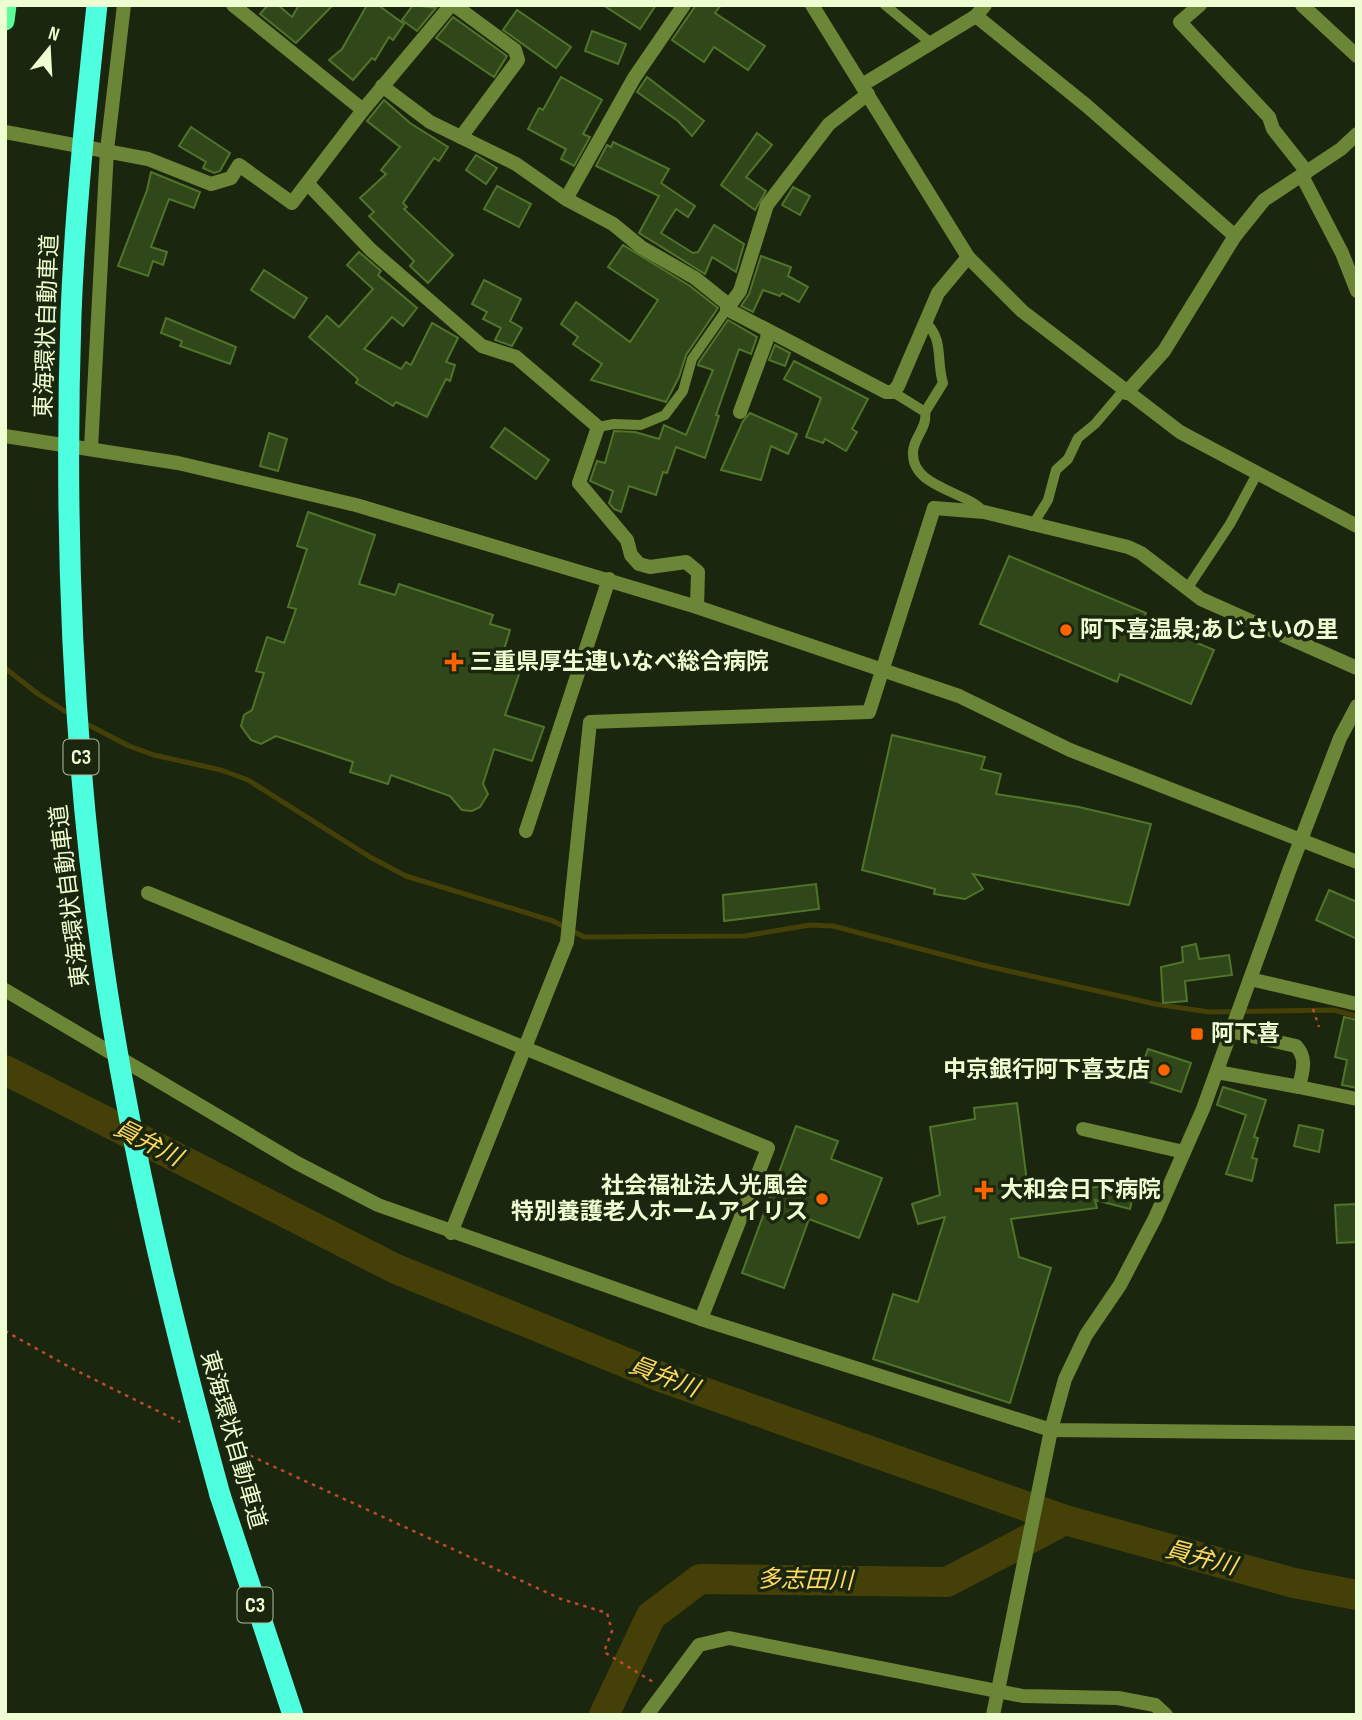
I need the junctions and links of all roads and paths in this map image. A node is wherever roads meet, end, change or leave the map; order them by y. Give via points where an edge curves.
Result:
1 (7, 5) edge
2 (97, 5) edge
3 (124, 5) edge
4 (453, 5) edge
5 (684, 5) edge
6 (812, 5) edge
7 (885, 5) edge
8 (1200, 5) edge
9 (1302, 5) edge
10 (235, 6) edge
11 (981, 11) edge
12 (5, 21) edge
13 (931, 43) junction
14 (1357, 56) edge
15 (382, 86) junction
16 (865, 89) junction
17 (363, 110) junction
18 (5, 132) edge
19 (1357, 134) edge
20 (461, 136) junction
21 (107, 150) junction
22 (1304, 174) junction
23 (308, 184) junction
24 (566, 199) junction
25 (1235, 236) junction
26 (968, 257) junction
27 (1357, 291) edge
28 (728, 307) junction
29 (926, 323) junction
30 (768, 331) junction
31 (892, 392) junction
32 (1125, 392) junction
33 (740, 412) dead end
34 (925, 412) junction
35 (598, 427) junction
36 (5, 436) edge
37 (91, 448) junction
38 (1257, 474) junction
39 (984, 512) junction
40 (1356, 523) edge
41 (1032, 526) junction
42 (610, 579) junction
43 (1188, 589) junction
44 (697, 607) junction
45 (884, 668) junction
46 (1357, 668) edge
47 (1357, 706) edge
48 (526, 831) dead end
49 (1303, 840) junction
50 (1357, 862) edge
51 (148, 893) dead end
52 (1250, 979) junction
53 (5, 990) edge
54 (1357, 1004) edge
55 (1315, 1016) dead end
56 (1233, 1024) junction
57 (1319, 1027) dead end
58 (524, 1048) junction
59 (1217, 1072) junction
60 (1299, 1087) junction
61 (1357, 1099) edge
62 (1083, 1129) dead end
63 (1184, 1152) junction
64 (451, 1233) junction
65 (701, 1319) junction
66 (5, 1331) edge
67 (190, 1427) dead end
68 (1051, 1430) junction
69 (1357, 1433) edge
70 (226, 1444) dead end
71 (659, 1685) dead end
72 (998, 1692) junction
73 (293, 1715) edge
74 (647, 1715) edge
75 (993, 1715) edge
76 (1166, 1715) edge

1 - 12 highway
2 - 73 highway, 東海環状自動車道 / C3, bridge via 71,314 69,481 84,794 102,954 142,1186 178,1346 220,1495
3 - 21 street
4 - 15 street
4 - 20 street via 514,50 518,60
5 - 24 street via 634,78
6 - 16 street
7 - 13 lane
8 - 22 street via 1180,22 1269,117
9 - 14 street
10 - 17 street
11 - 13 street
11 - 25 street
13 - 16 street
15 - 17 street
15 - 20 street via 430,122
16 - 26 street
16 - 28 street via 829,124 767,205 740,291
17 - 23 street
18 - 21 street
19 - 22 street
20 - 24 street via 516,164
21 - 23 street via 148,159 211,184 231,178 239,164 292,203
21 - 37 street
22 - 25 street via 1264,200
22 - 27 street
23 - 35 street via 371,250 482,346 516,357
24 - 28 street via 695,278
25 - 32 street via 1164,351
26 - 29 street via 943,285
26 - 32 street via 1023,311
28 - 30 street
28 - 35 lane via 692,359 683,391 665,415 641,425
29 - 31 street
29 - 34 lane via 937,333 943,383
30 - 31 street
30 - 33 street
31 - 34 lane
32 - 38 street via 1180,432
32 - 41 lane via 1078,438 1068,460 1056,470 1048,500
34 - 39 lane via 912,452 914,461 928,480 975,502
35 - 44 street via 579,483 627,540 639,564 687,562 698,572
36 - 37 street
37 - 42 street via 178,463 356,505
38 - 40 street
38 - 43 lane
39 - 41 street
39 - 45 street via 934,508
41 - 43 street via 1134,550
42 - 44 street
42 - 48 street
43 - 46 street via 1201,599
44 - 45 street
45 - 49 street via 959,696 1070,750
45 - 58 street via 869,712 590,722 567,943
47 - 49 street via 1340,738
49 - 50 street
49 - 52 street
51 - 58 street
52 - 54 street
52 - 56 street
53 - 64 street via 297,1163 378,1205
55 - 57 path
56 - 59 street
56 - 60 street via 1296,1046 1304,1064
58 - 64 street
58 - 65 street via 768,1148
59 - 60 street
59 - 63 street
60 - 61 street
62 - 63 street
63 - 68 street via 1120,1285 1086,1335 1065,1379
64 - 65 street
65 - 68 street
66 - 67 path
68 - 69 street
68 - 72 street
70 - 71 path via 561,1599 607,1613 612,1631 604,1652
72 - 74 street via 729,1638 699,1645
72 - 75 street
72 - 76 street via 1118,1698 1155,1706

